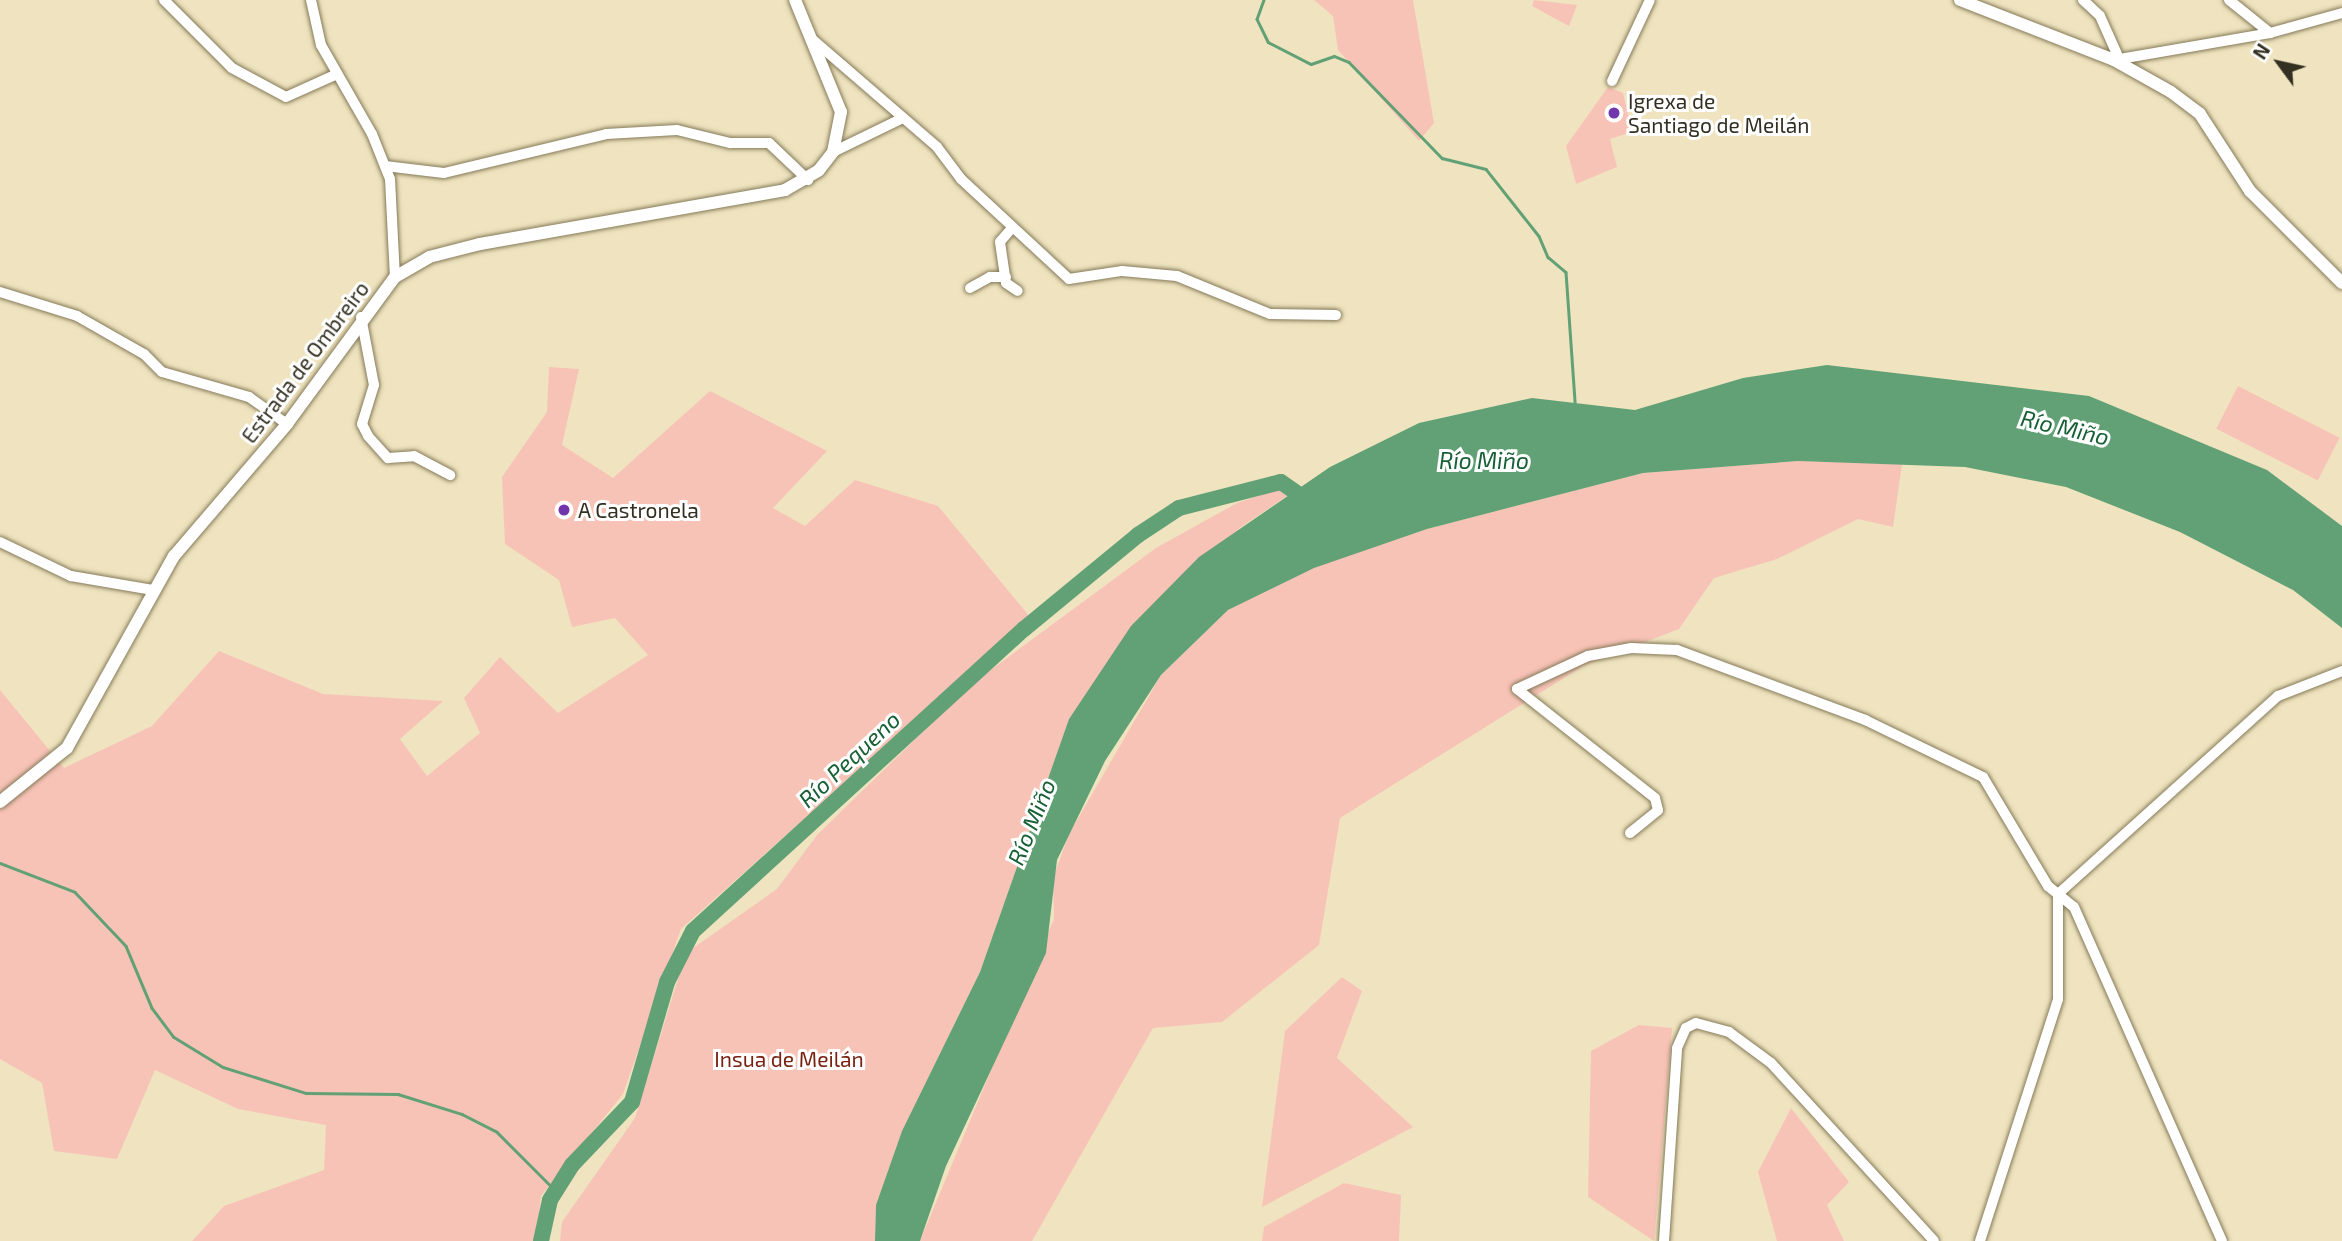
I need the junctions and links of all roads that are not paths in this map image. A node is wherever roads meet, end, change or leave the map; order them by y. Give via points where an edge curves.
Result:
1 (164, 0) edge
2 (311, 0) edge
3 (795, 0) edge
4 (1650, 0) edge
5 (1959, 0) edge
6 (2083, 0) edge
7 (2229, 0) edge
8 (2342, 13) edge
9 (2270, 33) junction
10 (809, 36) junction
11 (2116, 57) junction
12 (335, 75) junction
13 (1612, 81) dead end
14 (901, 119) junction
15 (833, 152) junction
16 (385, 166) junction
17 (808, 180) junction
18 (1012, 228) junction
19 (395, 277) junction
20 (1006, 277) junction
21 (2342, 284) edge
22 (970, 288) dead end
23 (1018, 291) dead end
24 (0, 292) edge
25 (1336, 315) dead end
26 (361, 317) junction
27 (287, 424) junction
28 (450, 475) dead end
29 (0, 542) edge
30 (153, 590) junction
31 (2342, 671) edge
32 (0, 802) edge
33 (1630, 833) dead end
34 (2058, 894) junction
35 (1664, 1241) edge
36 (1934, 1241) edge
37 (1980, 1241) edge
38 (2222, 1241) edge

1 - 12 street via 232,68 286,97
2 - 12 street
3 - 10 street
4 - 13 street
5 - 11 street
6 - 11 street via 2099,16
7 - 9 street
8 - 9 street via 2311,16
9 - 11 street
10 - 14 street
10 - 15 street via 841,112
11 - 21 street via 2200,114 2250,191
12 - 16 street
14 - 15 street
14 - 18 street via 937,146
15 - 17 street, Estrada de Ombreiro
16 - 17 street via 444,173 606,134 677,130 730,143 769,143
16 - 19 street
17 - 19 street, Estrada de Ombreiro via 785,190 481,244 429,257
18 - 20 street via 1000,242
18 - 25 street via 1069,279 1122,271 1177,276 1270,314
19 - 26 street, Estrada de Ombreiro
20 - 22 street via 990,276
20 - 23 street
24 - 27 street via 77,316 144,354 162,372 249,397
26 - 27 street, Estrada de Ombreiro
26 - 28 street via 374,385 362,424 368,436 382,455 414,456
27 - 30 street, Estrada de Ombreiro via 174,556
29 - 30 street via 71,576
30 - 32 street, Estrada de Ombreiro via 67,748
31 - 34 street via 2278,696
33 - 34 street via 1658,810 1655,798 1517,689 1588,656 1631,648 1676,650 1865,720 1983,777
34 - 37 street via 2058,999
34 - 38 street via 2074,907 2133,1031
35 - 36 street via 1677,1048 1686,1028 1696,1023 1729,1032 1771,1063

